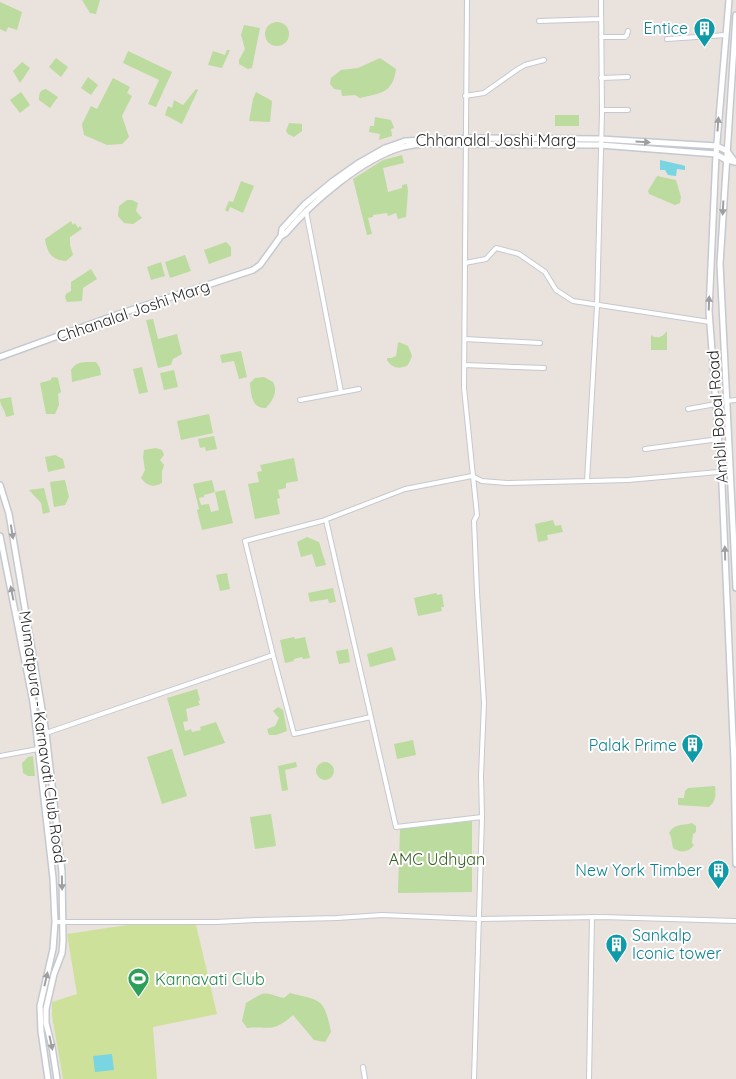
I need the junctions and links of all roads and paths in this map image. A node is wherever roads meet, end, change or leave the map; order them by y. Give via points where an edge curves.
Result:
1 (467, 0) edge
2 (601, 0) edge
3 (729, 0) edge
4 (736, 15) edge
5 (601, 19) junction
6 (539, 21) dead end
7 (628, 31) dead end
8 (726, 35) junction
9 (601, 37) junction
10 (667, 39) dead end
11 (544, 60) dead end
12 (628, 77) dead end
13 (601, 78) junction
14 (465, 96) junction
15 (602, 110) junction
16 (628, 110) dead end
17 (465, 138) junction
18 (600, 142) junction
19 (403, 144) junction
20 (465, 145) junction
21 (717, 146) junction
22 (727, 152) junction
23 (716, 154) junction
24 (726, 160) junction
25 (736, 162) edge
26 (306, 211) junction
27 (281, 236) junction
28 (465, 263) junction
29 (597, 306) junction
30 (710, 322) junction
31 (464, 338) junction
32 (540, 343) dead end
33 (0, 357) edge
34 (464, 365) junction
35 (544, 368) dead end
36 (359, 389) dead end
37 (341, 392) junction
38 (300, 400) dead end
39 (736, 400) edge
40 (726, 401) junction
41 (716, 404) junction
42 (688, 409) dead end
43 (719, 439) junction
44 (645, 449) dead end
45 (730, 472) junction
46 (721, 473) junction
47 (472, 476) junction
48 (587, 481) junction
49 (0, 485) edge
50 (326, 520) junction
51 (0, 536) edge
52 (736, 579) edge
53 (726, 580) junction
54 (736, 588) edge
55 (273, 655) junction
56 (371, 717) junction
57 (46, 733) junction
58 (38, 749) junction
59 (0, 756) edge
60 (482, 816) junction
61 (736, 864) edge
62 (592, 917) junction
63 (478, 919) junction
64 (736, 921) edge
65 (55, 922) junction
66 (63, 922) junction
67 (363, 1067) dead end
68 (48, 1079) edge
69 (57, 1079) edge
70 (365, 1079) edge
71 (474, 1079) edge
72 (589, 1079) edge

1 - 14 street
2 - 5 street
3 - 8 street, Ambli Bopal Road
4 - 22 street, Ambli Bopal Road
5 - 6 street
5 - 9 street
7 - 9 street via 625,37
8 - 10 street
21 -> 8 street, Ambli Bopal Road
9 - 13 street
11 - 14 street via 518,69 484,93
12 - 13 street
13 - 15 street
14 - 17 street
15 - 16 street
15 - 18 street
17 - 18 street, Chhanalal Joshi Marg
17 - 19 street, Chhanalal Joshi Marg via 428,139
17 - 20 street
18 - 20 street, Chhanalal Joshi Marg
18 -> 21 street, Chhanalal Joshi Marg
18 - 23 street, Chhanalal Joshi Marg
18 - 29 street
19 - 20 street, Chhanalal Joshi Marg
19 - 26 street, Chhanalal Joshi Marg via 352,173
19 - 27 street, Chhanalal Joshi Marg via 385,148 333,181 305,204 282,230
20 - 28 street
21 - 22 street
21 - 23 street, Ambli Bopal Road
22 - 24 street, Ambli Bopal Road
22 - 25 street
23 - 24 street
30 -> 23 street, Ambli Bopal Road
24 - 25 street
24 -> 40 street, Ambli Bopal Road via 720,264
26 - 27 street, Chhanalal Joshi Marg
26 - 37 street
27 - 33 street, Chhanalal Joshi Marg via 260,265 250,271 116,314
28 - 29 street via 486,258 496,248 519,254 545,272 556,290 573,301
28 - 31 street
29 - 30 street
29 - 48 street
30 - 41 street, Ambli Bopal Road
31 - 32 street
31 - 34 street
34 - 35 street
34 - 47 street
36 - 37 street
37 - 38 street
39 - 40 street
40 - 45 street, Ambli Bopal Road
41 - 42 street
41 - 43 street, Ambli Bopal Road
43 - 44 street
43 - 46 street, Ambli Bopal Road
45 - 46 street
45 - 52 street, Ambli Bopal Road
46 - 48 street
53 -> 46 street, Ambli Bopal Road
47 - 48 street via 482,482 493,483
47 - 50 street via 405,489
47 - 60 street via 477,515 474,521 476,592 484,703 480,776
49 -> 57 street, Mumatpura - Karnavati Club Road via 9,514
50 - 55 street via 245,541
50 - 56 street
58 -> 51 street, Mumatpura - Karnavati Club Road via 33,702
52 - 53 street
52 - 54 street, Ambli Bopal Road
53 - 61 street, Ambli Bopal Road
55 - 56 street via 294,734
55 - 57 street
56 - 60 street via 396,826
57 -> 66 street, Mumatpura - Karnavati Club Road via 62,872
58 - 59 street
58 - 65 street, Mumatpura - Karnavati Club Road
60 - 63 street
62 - 63 street
62 - 64 street
62 - 72 street
63 - 66 street via 382,915 216,922
63 - 71 street
65 - 66 street
68 -> 65 street, Mumatpura - Karnavati Club Road via 40,1006 53,949
66 -> 69 street, Mumatpura - Karnavati Club Road via 62,953 46,1009
67 - 70 street

